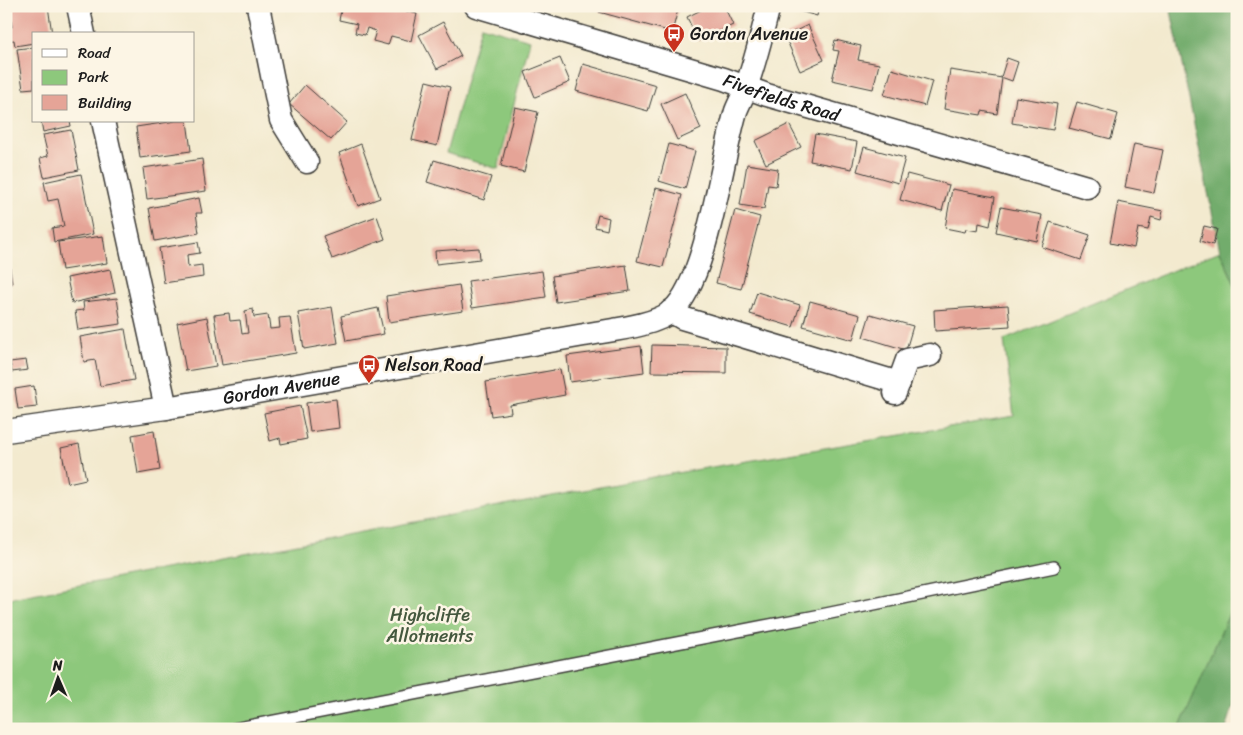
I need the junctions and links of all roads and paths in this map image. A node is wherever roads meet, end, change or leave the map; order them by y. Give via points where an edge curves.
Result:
1 (78, 6) edge
2 (258, 6) edge
3 (476, 6) edge
4 (769, 6) edge
5 (84, 32) edge
6 (746, 88) junction
7 (103, 122) edge
8 (307, 162) dead end
9 (1087, 187) dead end
10 (671, 312) junction
11 (930, 355) dead end
12 (166, 408) junction
13 (6, 431) edge
14 (1054, 567) dead end
15 (233, 729) edge

1 - 5 street
2 - 8 street via 281,120
3 - 6 street, Fivefields Road
4 - 6 street
6 - 9 street, Fivefields Road
6 - 10 street via 736,110 714,206 694,274
7 - 12 street
10 - 11 street via 897,388 907,360
10 - 12 street, Gordon Avenue via 648,322 584,335
12 - 13 street, Gordon Avenue
14 - 15 lane

